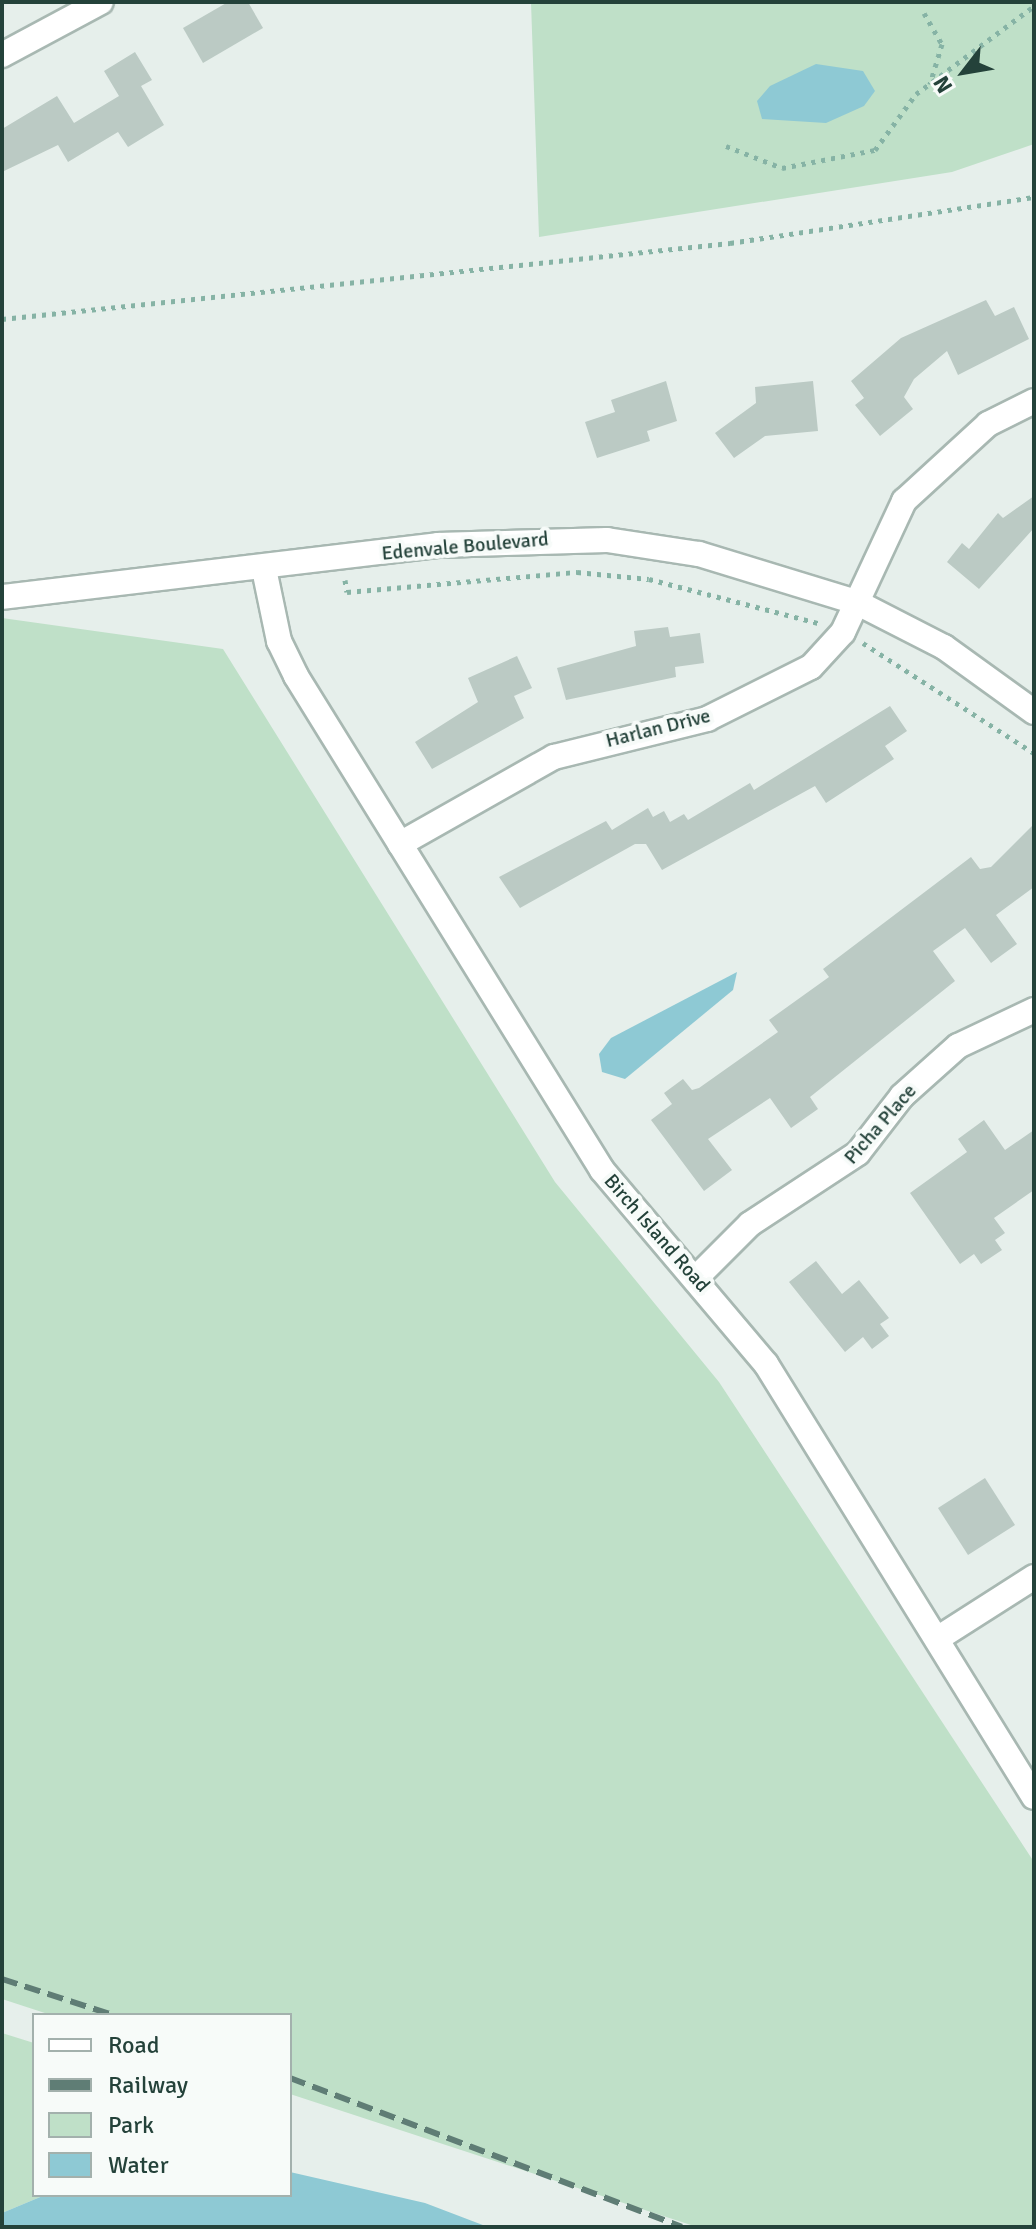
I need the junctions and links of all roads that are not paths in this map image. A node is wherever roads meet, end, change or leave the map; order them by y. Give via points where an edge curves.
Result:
1 (101, 2) edge
2 (2, 55) edge
3 (1034, 401) edge
4 (264, 569) junction
5 (2, 597) edge
6 (856, 602) junction
7 (1034, 712) edge
8 (400, 844) junction
9 (1034, 1010) edge
10 (696, 1278) junction
11 (1034, 1577) edge
12 (937, 1639) junction
13 (1034, 1797) edge

1 - 2 street
3 - 6 street, Harlan Drive via 988,424 904,501
4 - 5 street, Edenvale Boulevard
4 - 6 street, Edenvale Boulevard via 525,537 607,540 699,554
4 - 8 street, Birch Island Road via 290,664
6 - 7 street, Edenvale Boulevard via 944,647
6 - 8 street, Harlan Drive via 843,632 811,667 761,697 707,719 554,757
8 - 10 street, Birch Island Road via 602,1170
9 - 10 street, Picha Place via 958,1046 902,1096 858,1153 750,1224
10 - 12 street, Birch Island Road via 766,1364
11 - 12 street
12 - 13 street, Birch Island Road

